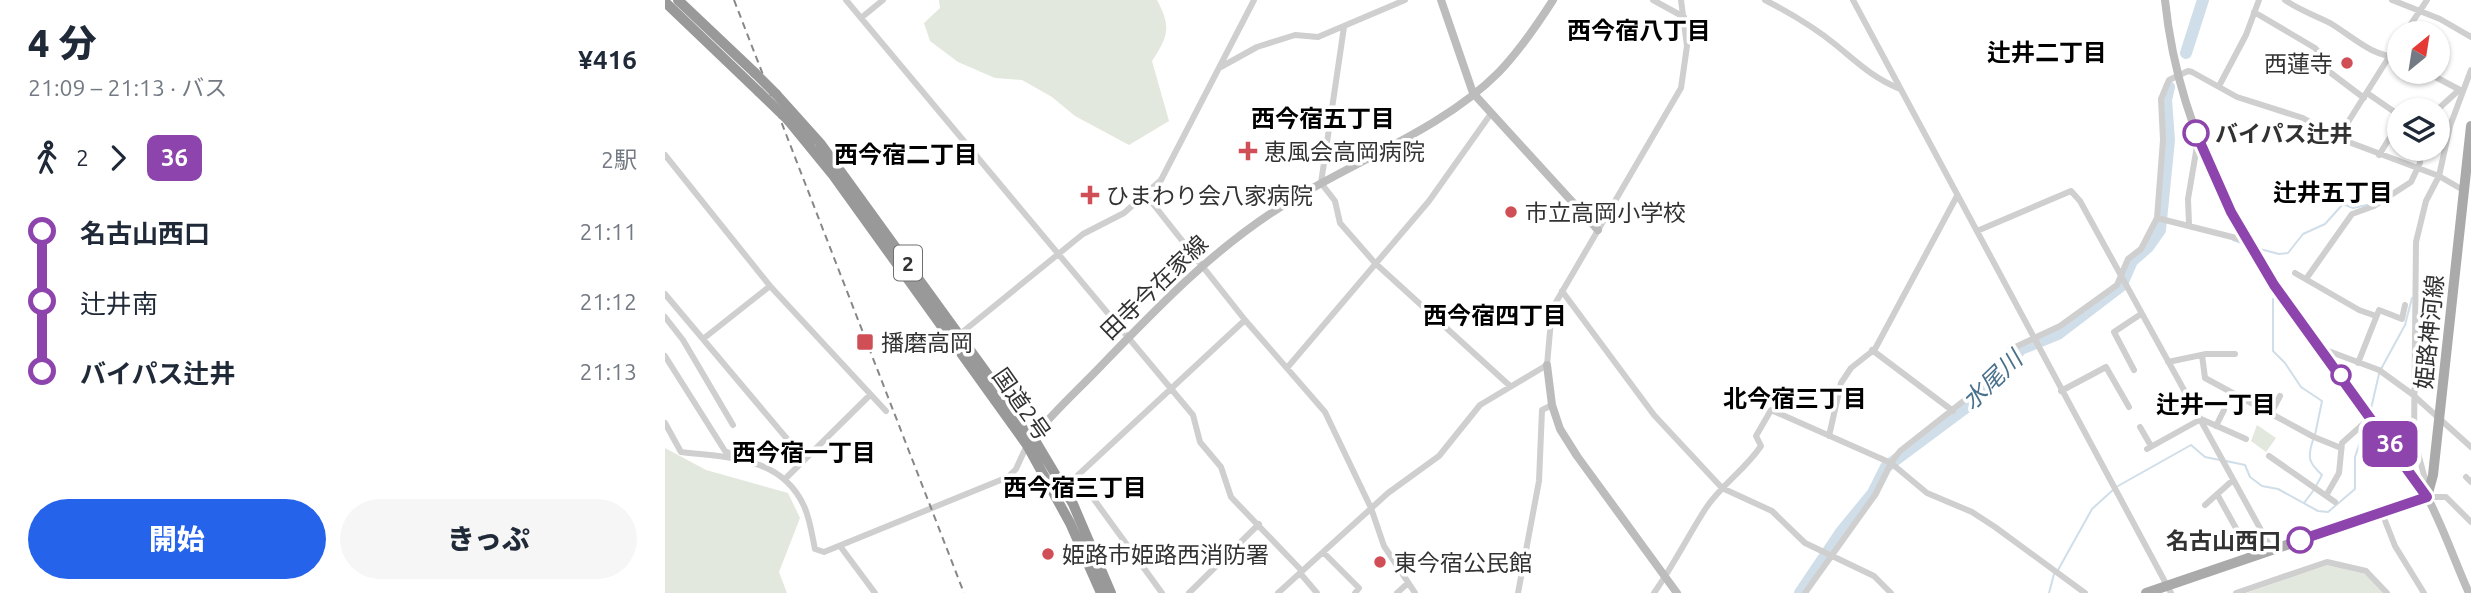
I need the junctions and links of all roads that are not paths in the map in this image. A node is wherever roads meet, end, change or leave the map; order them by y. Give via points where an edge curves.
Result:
1 (678, 0) edge
2 (846, 0) edge
3 (883, 0) edge
4 (1254, 0) edge
5 (1405, 0) edge
6 (1441, 0) edge
7 (1553, 0) edge
8 (1653, 0) edge
9 (1681, 0) edge
10 (1687, 0) edge
11 (1765, 0) edge
12 (1853, 0) edge
13 (2165, 0) edge
14 (2259, 0) edge
15 (2285, 0) edge
16 (2392, 0) edge
17 (2427, 0) edge
18 (665, 2) edge
19 (2421, 10) junction
20 (2254, 12) junction
21 (1683, 13) junction
22 (861, 18) junction
23 (2413, 21) edge
24 (1343, 27) junction
25 (2471, 37) edge
26 (2387, 56) edge
27 (2387, 59) edge
28 (1217, 69) junction
29 (2471, 70) edge
30 (2178, 75) junction
31 (2449, 84) edge
32 (2219, 86) junction
33 (1900, 89) junction
34 (2460, 90) junction
35 (1473, 93) junction
36 (2366, 96) junction
37 (2450, 99) edge
38 (2387, 109) edge
39 (1490, 115) junction
40 (2471, 126) edge
41 (2338, 138) junction
42 (2198, 140) junction
43 (2387, 143) edge
44 (665, 155) edge
45 (2379, 156) junction
46 (2419, 161) edge
47 (668, 165) edge
48 (2417, 170) junction
49 (2439, 176) junction
50 (1321, 183) junction
51 (1146, 195) junction
52 (1957, 196) junction
53 (2466, 197) edge
54 (2157, 218) junction
55 (2189, 224) junction
56 (1598, 230) junction
57 (1977, 231) junction
58 (2248, 241) junction
59 (1057, 255) junction
60 (1375, 263) junction
61 (1201, 265) junction
62 (2295, 273) dead end
63 (2121, 278) junction
64 (2306, 279) junction
65 (770, 286) junction
66 (1562, 291) junction
67 (665, 293) edge
68 (2405, 305) dead end
69 (2141, 314) junction
70 (2376, 316) junction
71 (665, 317) edge
72 (1245, 320) junction
73 (960, 334) junction
74 (1128, 338) junction
75 (2033, 338) junction
76 (703, 339) junction
77 (2322, 349) junction
78 (1872, 351) junction
79 (2235, 354) dead end
80 (2202, 355) junction
81 (665, 356) edge
82 (2168, 362) junction
83 (2358, 363) junction
84 (1547, 365) junction
85 (1287, 368) junction
86 (2134, 370) dead end
87 (1510, 386) junction
88 (1171, 389) junction
89 (2061, 391) junction
90 (2412, 394) junction
91 (870, 395) junction
92 (2188, 396) junction
93 (2280, 397) dead end
94 (1552, 405) junction
95 (2129, 407) dead end
96 (2165, 409) dead end
97 (2224, 410) dead end
98 (886, 411) dead end
99 (1953, 411) junction
100 (2271, 413) junction
101 (2439, 416) junction
102 (2371, 417) junction
103 (2201, 419) junction
104 (665, 423) edge
105 (733, 425) dead end
106 (2216, 426) junction
107 (2140, 427) dead end
108 (1829, 436) junction
109 (2246, 439) dead end
110 (1030, 441) junction
111 (2471, 446) edge
112 (2341, 448) junction
113 (2269, 456) dead end
114 (804, 459) junction
115 (744, 460) junction
116 (1892, 463) junction
117 (1077, 476) junction
118 (786, 478) junction
119 (2233, 480) junction
120 (1062, 485) junction
121 (1722, 488) junction
122 (2217, 494) junction
123 (2327, 494) junction
124 (2426, 495) junction
125 (2335, 502) dead end
126 (2205, 505) dead end
127 (1371, 508) junction
128 (2382, 513) junction
129 (2471, 522) edge
130 (1259, 524) junction
131 (839, 546) junction
132 (2272, 550) junction
133 (1323, 552) junction
134 (1827, 553) junction
135 (2252, 556) junction
136 (1301, 572) junction
137 (1665, 576) junction
138 (1408, 583) junction
139 (2169, 589) edge
140 (2470, 592) edge
141 (875, 593) edge
142 (1101, 593) edge
143 (1111, 593) edge
144 (1162, 593) edge
145 (1189, 593) edge
146 (1277, 593) edge
147 (1317, 593) edge
148 (1355, 593) edge
149 (1397, 593) edge
150 (1415, 593) edge
151 (1518, 593) edge
152 (1654, 593) edge
153 (1677, 593) edge
154 (1805, 593) edge
155 (1891, 593) edge
156 (2085, 593) edge
157 (2146, 593) edge
158 (2236, 593) edge
159 (2387, 593) edge
160 (2424, 593) edge

1 - 73 highway, 国道2号 / 2, bridge via 820,143
2 - 22 street
3 - 22 street
4 - 28 street
5 - 24 street
6 - 35 street
7 - 35 street, 田寺今在家線 via 1524,44
8 - 21 street
9 - 21 street
10 - 21 street
11 - 33 street via 1798,17 1860,68
12 - 33 street
13 - 30 street
14 - 20 street
15 - 26 street
16 - 19 street
17 - 19 street
18 - 110 highway, 国道2号 / 2, bridge via 788,120
19 - 23 street
19 - 25 street
20 - 32 street
20 - 36 street via 2315,48 2328,63 2327,70
21 - 56 street via 1687,46 1681,88
22 - 59 street
24 - 28 street via 1318,37 1295,35 1269,42
24 - 50 street
27 - 36 street
28 - 51 street via 1173,161
29 - 34 street
30 - 32 street via 2192,72
30 - 42 street
30 - 54 street via 2169,80 2161,99
31 - 34 street
32 - 41 street via 2255,104 2303,118
33 - 52 street
34 - 37 street
34 - 49 street
35 - 39 street
35 - 50 street, 田寺今在家線 via 1436,119
36 - 38 street
36 - 41 street
39 - 56 street
39 - 60 street via 1429,201
40 - 53 main road, 姫路神河線
41 - 45 street
42 - 55 street via 2188,199
42 - 58 street
43 - 45 street
44 - 47 street
45 - 48 street
46 - 48 street
47 - 65 street
48 - 49 street
48 - 64 street via 2405,187 2352,214
49 - 53 street
49 - 90 street via 2426,201 2416,242
50 - 60 street via 1335,201 1340,223
50 - 61 street, 田寺今在家線 via 1247,229
51 - 59 street
51 - 61 street
52 - 57 street
52 - 78 street
53 - 101 main road, 姫路神河線
54 - 55 street
54 - 63 street via 2141,248 2128,259
55 - 58 street
56 - 66 street
57 - 63 street via 2071,191
57 - 75 street
58 - 77 street
59 - 73 street
59 - 74 street
60 - 85 street
60 - 87 street
61 - 72 street
61 - 74 street, 田寺今在家線
62 - 64 street
63 - 69 street
63 - 75 street via 2082,311
64 - 70 street
65 - 76 street
65 - 91 street
66 - 84 street via 1552,309
66 - 121 street via 1654,415
67 - 76 street
68 - 70 street via 2402,319 2379,310
69 - 82 street
69 - 86 street via 2114,332
70 - 83 street
71 - 105 street
72 - 85 street
72 - 88 street
73 - 110 highway, 国道2号 / 2
74 - 88 street
74 - 110 street, 田寺今在家線
75 - 89 street
75 - 99 street via 2011,349
76 - 114 street
77 - 83 street
77 - 102 street
78 - 99 street
78 - 108 street via 1841,383
79 - 80 street
80 - 82 street
80 - 100 street via 2205,378
81 - 115 street via 725,452
82 - 92 street
83 - 90 street via 2379,370
84 - 87 street
84 - 94 street
85 - 127 street via 1325,412
87 - 127 street via 1480,404 1439,456
88 - 117 street
88 - 130 street via 1193,415 1200,442 1221,467 1231,497
89 - 95 street via 2106,367
89 - 139 street
90 - 101 street
90 - 124 street via 2414,438
91 - 98 street
91 - 114 street
92 - 96 street
92 - 103 street
93 - 100 street
94 - 137 street via 1577,456
94 - 151 street via 1542,410 1539,481
97 - 106 street
99 - 116 street via 1900,451
100 - 112 street
101 - 111 street
101 - 124 main road, 姫路神河線 via 2433,475
102 - 112 street via 2346,436
102 - 124 street
103 - 106 street
103 - 107 street via 2149,448
103 - 119 street
104 - 115 street via 681,452
106 - 109 street
108 - 116 street
108 - 121 street via 1771,410 1756,436 1761,446 1744,471
110 - 120 highway, 国道2号 / 2
110 - 131 street via 1008,477
110 - 142 highway, 国道2号 / 2
112 - 123 street via 2339,473
113 - 123 street
114 - 118 street
115 - 118 street
116 - 134 street via 1875,495
116 - 156 street via 1927,493 1972,512
117 - 120 street
117 - 144 street
118 - 131 street via 804,507 815,549 824,552
119 - 122 street
119 - 132 street
120 - 143 highway, 国道2号 / 2
121 - 134 street via 1772,511 1805,543
121 - 137 street
122 - 126 street
122 - 135 street
123 - 125 street
124 - 128 main road
124 - 129 street via 2446,497
124 - 140 street
127 - 133 street
127 - 138 street via 1384,546
128 - 132 main road
128 - 160 street via 2395,546
130 - 136 street
130 - 145 street
131 - 141 street
132 - 135 main road
133 - 136 street
133 - 148 street via 1359,588
134 - 154 street
134 - 155 street via 1874,576
135 - 139 main road
136 - 146 street
136 - 147 street
137 - 152 street
137 - 153 street
138 - 149 street
138 - 150 street
139 - 157 main road
158 - 159 street via 2327,562 2366,571

